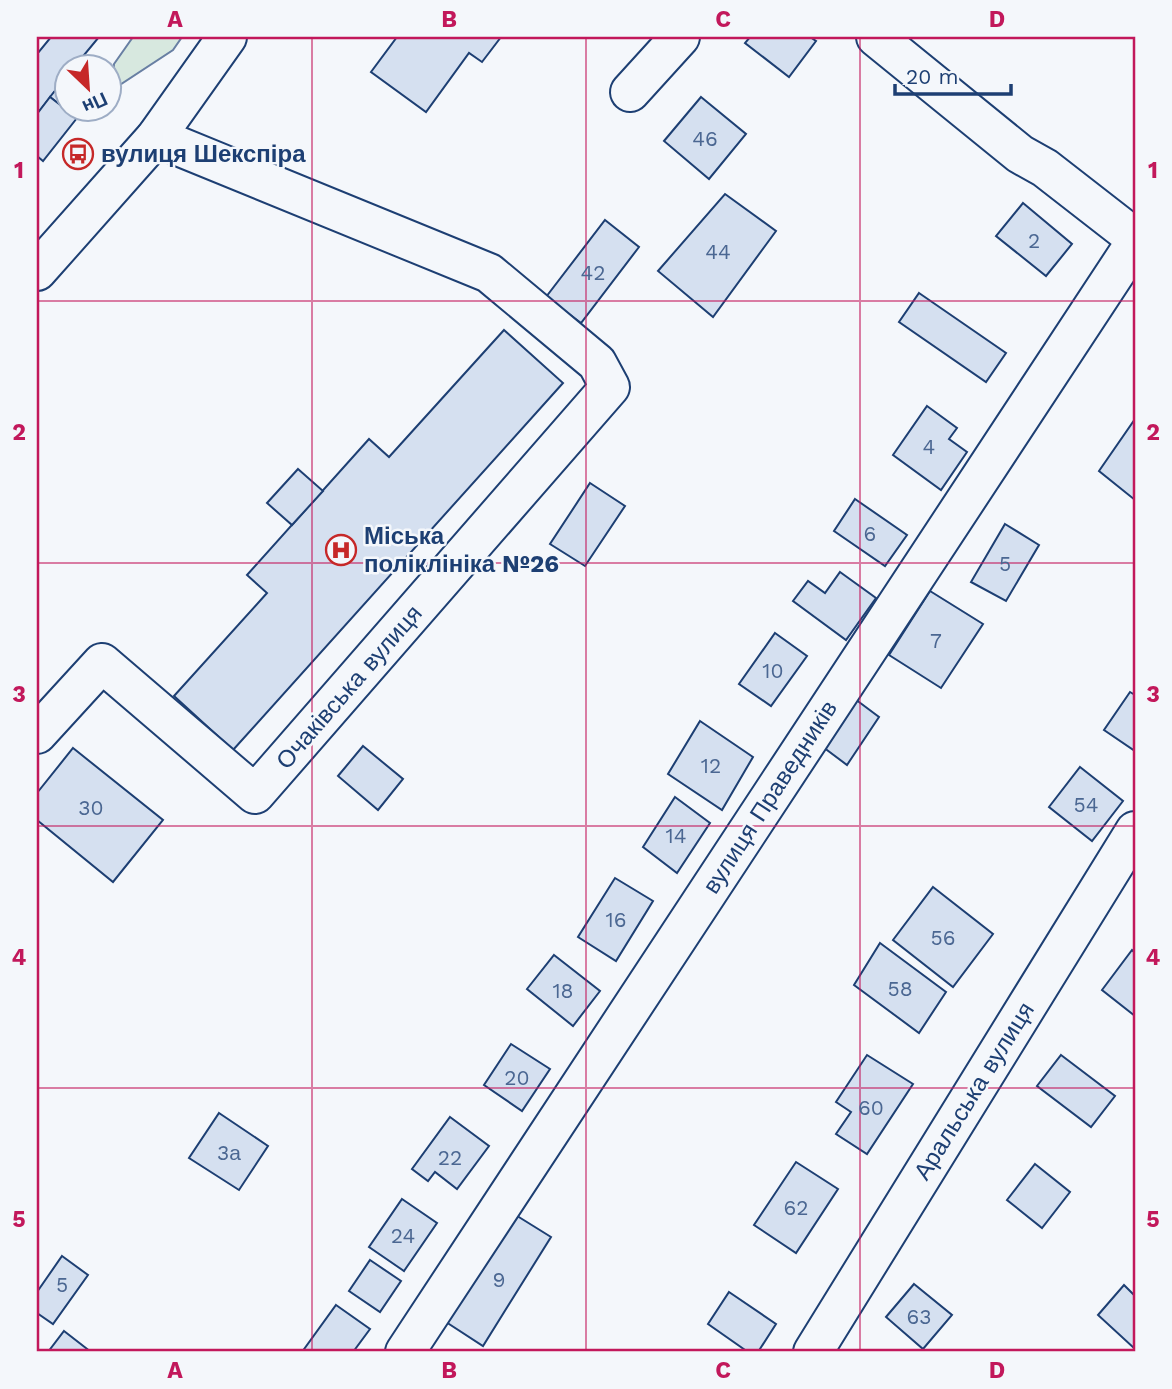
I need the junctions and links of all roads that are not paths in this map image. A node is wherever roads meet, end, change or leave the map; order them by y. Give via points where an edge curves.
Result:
1 (227, 37) edge
2 (680, 37) edge
3 (876, 37) edge
4 (630, 92) dead end
5 (156, 137) junction
6 (1135, 240) edge
7 (37, 271) edge
8 (37, 734) edge
9 (1135, 831) edge
10 (405, 1352) edge
11 (813, 1352) edge

1 - 5 street
2 - 4 street
3 - 6 street
5 - 7 street
5 - 8 street, Очаківська вулиця via 489,273 597,363 610,387 255,794 102,663
6 - 10 street, вулиця Праведників
9 - 11 street, Аральська вулиця

